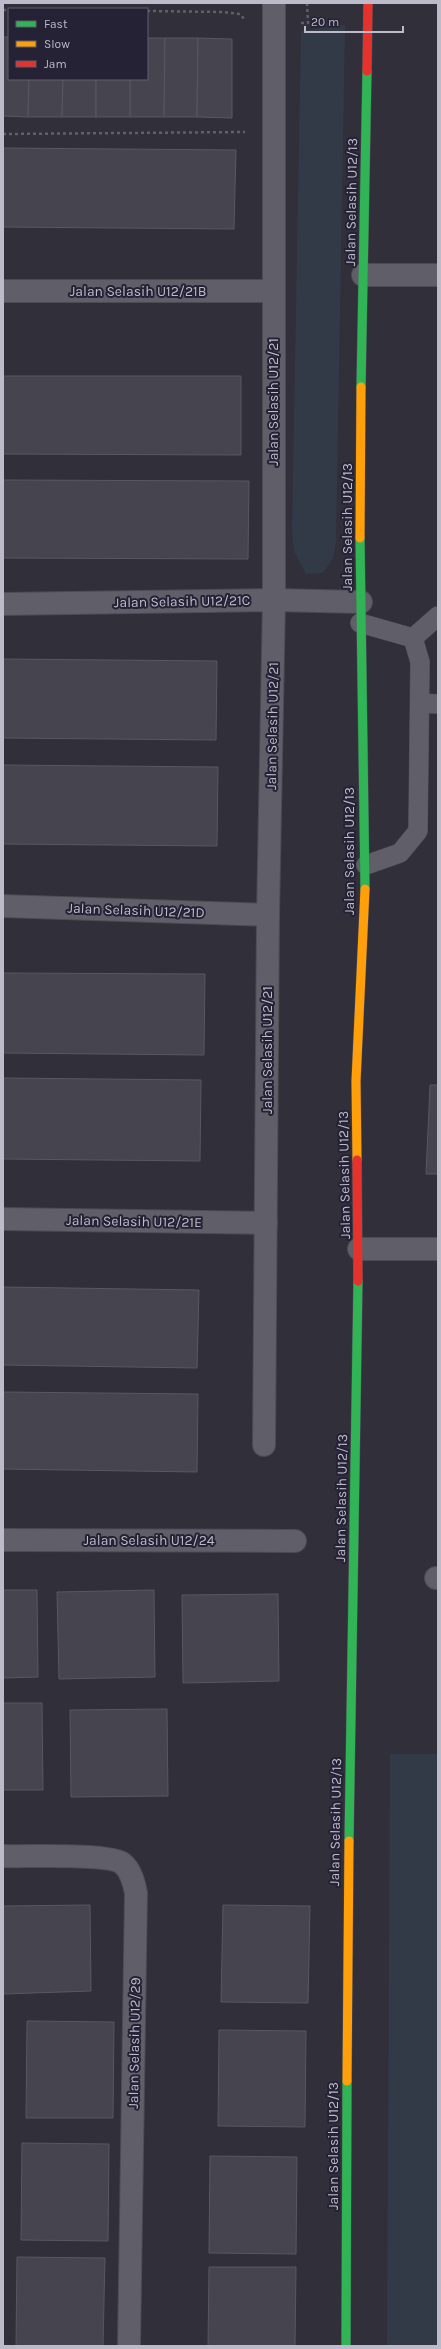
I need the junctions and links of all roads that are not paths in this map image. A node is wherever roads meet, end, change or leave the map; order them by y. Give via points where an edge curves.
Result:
1 (368, 3) edge
2 (275, 5) edge
3 (364, 275) junction
4 (438, 276) edge
5 (3, 291) edge
6 (273, 291) junction
7 (274, 600) junction
8 (3, 604) edge
9 (360, 613) junction
10 (438, 616) edge
11 (413, 638) junction
12 (429, 703) edge
13 (366, 865) junction
14 (3, 906) edge
15 (268, 915) junction
16 (3, 1219) edge
17 (266, 1223) junction
18 (359, 1249) junction
19 (438, 1249) edge
20 (264, 1445) dead end
21 (3, 1540) edge
22 (296, 1541) dead end
23 (3, 1856) edge
24 (129, 2346) edge
25 (346, 2346) edge

1 - 3 street, Jalan Selasih U12/13
2 - 6 street, Jalan Selasih U12/21
3 - 4 street
3 - 9 street, Jalan Selasih U12/13
5 - 6 street, Jalan Selasih U12/21B
6 - 7 street, Jalan Selasih U12/21
7 - 8 street, Jalan Selasih U12/21C
7 - 9 street, Jalan Selasih U12/21C
7 - 15 street, Jalan Selasih U12/21
9 - 11 lane
9 - 13 street, Jalan Selasih U12/13
10 - 11 lane
11 - 12 lane
12 - 13 lane via 418,831 400,853
13 - 18 street, Jalan Selasih U12/13 via 356,1081
14 - 15 street, Jalan Selasih U12/21D
15 - 17 street, Jalan Selasih U12/21
16 - 17 street, Jalan Selasih U12/21E
17 - 20 street, Jalan Selasih U12/21
18 - 19 street
18 - 25 street, Jalan Selasih U12/13 via 347,1935
21 - 22 street, Jalan Selasih U12/24
23 - 24 street, Jalan Selasih U12/29 via 101,1858 122,1863 132,1877 136,1893

